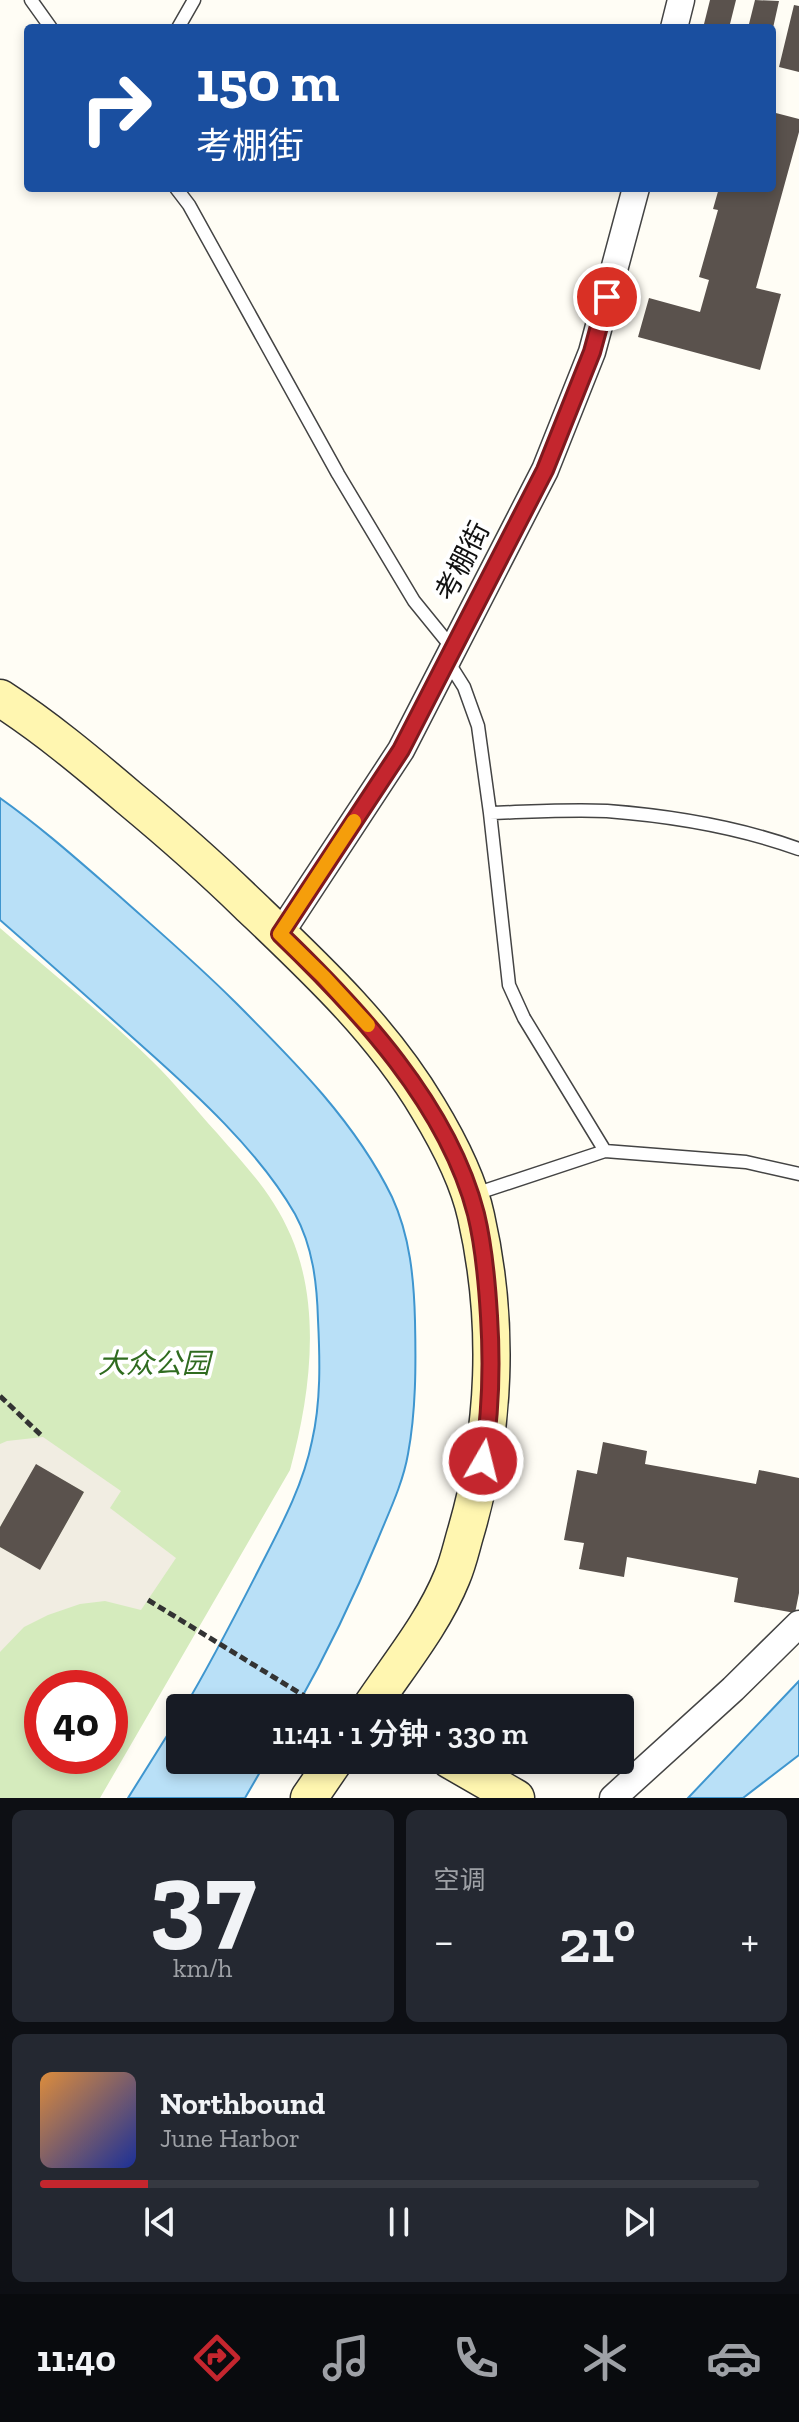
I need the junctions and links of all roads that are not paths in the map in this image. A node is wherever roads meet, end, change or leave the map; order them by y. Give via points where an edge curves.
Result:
1 (31, 0) edge
2 (194, 0) edge
3 (681, 0) edge
4 (48, 24) edge
5 (180, 24) edge
6 (675, 24) edge
7 (179, 192) edge
8 (635, 192) edge
9 (450, 655) junction
10 (0, 698) edge
11 (490, 813) junction
12 (799, 849) edge
13 (280, 934) junction
14 (605, 1151) junction
15 (799, 1174) edge
16 (469, 1196) junction
17 (799, 1624) edge
18 (380, 1694) edge
19 (325, 1774) edge
20 (474, 1774) edge
21 (309, 1798) edge
22 (516, 1798) edge
23 (613, 1798) edge

1 - 4 lane
2 - 5 lane
3 - 6 street
7 - 9 lane via 338,474
8 - 9 street, 考棚街 via 592,352 545,470
9 - 11 lane via 478,726
9 - 13 street, 考棚街 via 401,750
10 - 13 street via 101,774
11 - 12 lane via 605,811 694,821
11 - 14 lane via 509,985
13 - 16 street via 379,1039 428,1107
14 - 15 lane via 746,1162
14 - 16 lane
16 - 18 street via 486,1276 490,1335 488,1432 478,1489 452,1577
17 - 23 street
19 - 21 street
20 - 22 street

